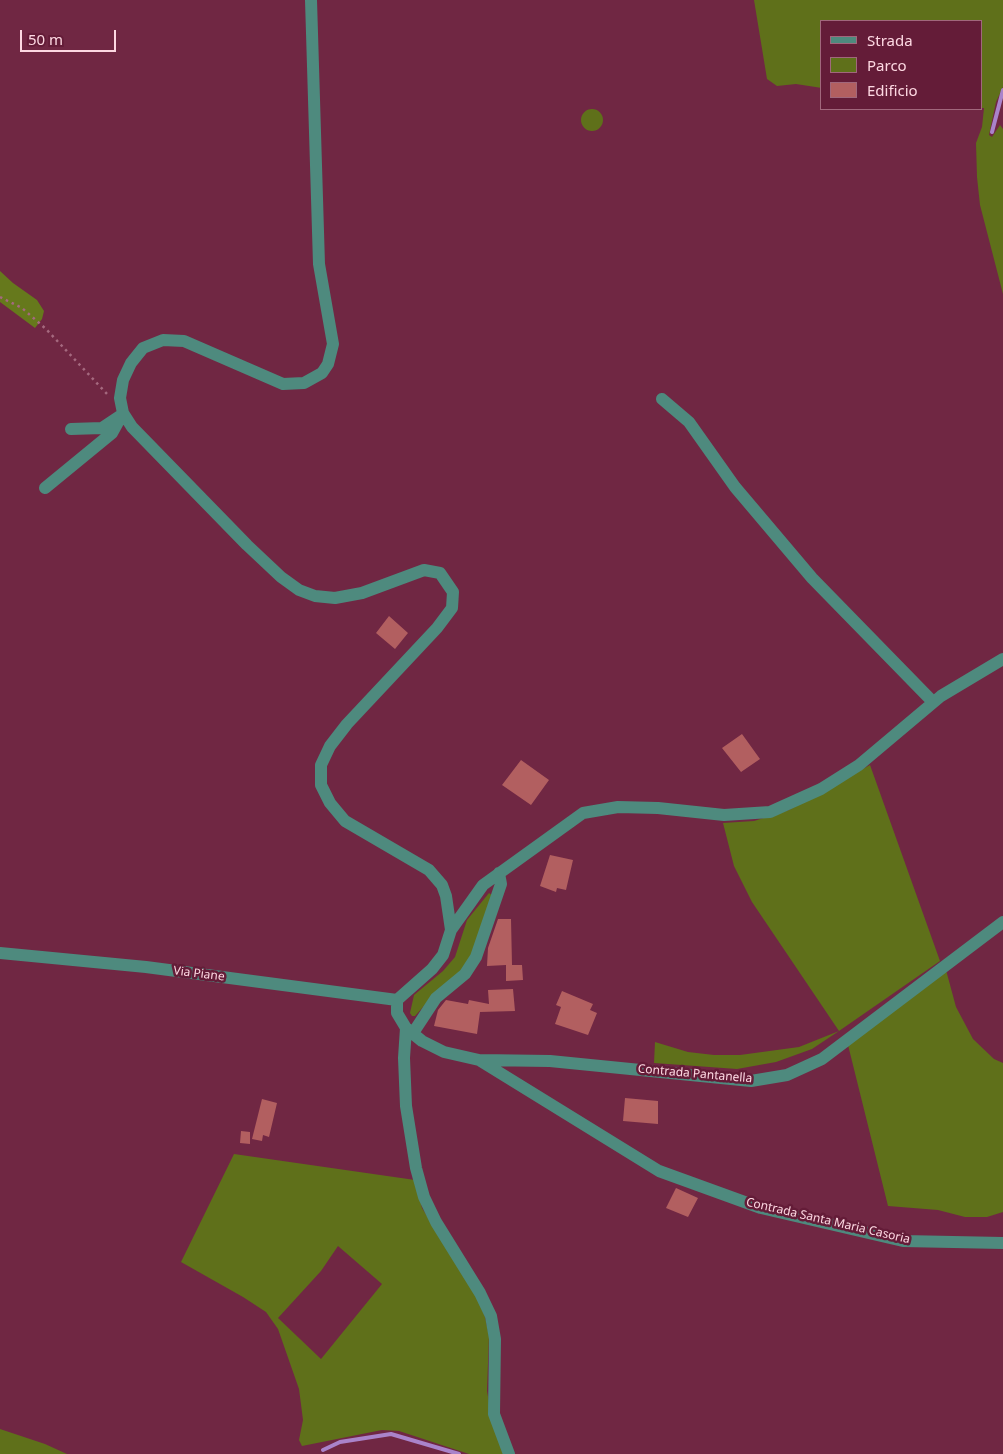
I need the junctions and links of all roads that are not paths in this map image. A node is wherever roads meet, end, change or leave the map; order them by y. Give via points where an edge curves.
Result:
1 (311, 0) edge
2 (662, 399) dead end
3 (123, 413) junction
4 (71, 429) dead end
5 (45, 488) dead end
6 (1003, 659) edge
7 (933, 702) junction
8 (499, 873) junction
9 (1003, 922) edge
10 (451, 930) junction
11 (0, 953) edge
12 (398, 1000) junction
13 (409, 1031) junction
14 (479, 1060) junction
15 (1003, 1243) edge
16 (509, 1454) edge

1 - 3 street via 319,264 333,344 328,364 322,373 304,383 283,384 184,341 163,340 143,348 131,363 123,380 120,398
2 - 7 street via 690,422 735,487 812,578
3 - 4 street via 102,428
3 - 5 street via 112,433
3 - 10 street via 132,427 241,538 299,590 335,598 362,593 424,570 440,573 448,582 454,592 452,608 330,746 321,765 320,785 345,821 436,877 446,896
6 - 7 street
7 - 8 street via 859,765 821,789 770,812 724,815 618,807 583,813
8 - 10 street via 483,885
8 - 13 street via 501,884 476,957 465,974 436,998
9 - 14 street, Contrada Pantanella via 822,1059 788,1075 751,1081 550,1061
10 - 12 street via 443,955 432,970
11 - 12 street, Via Piane via 146,967
12 - 13 street via 397,1013
13 - 14 street, Contrada Pantanella via 444,1052
13 - 16 street via 404,1058 406,1106 416,1168 424,1197 436,1222 480,1292 491,1316 495,1339 494,1414
14 - 15 street, Contrada Santa Maria Casoria via 659,1171 761,1208 903,1241

